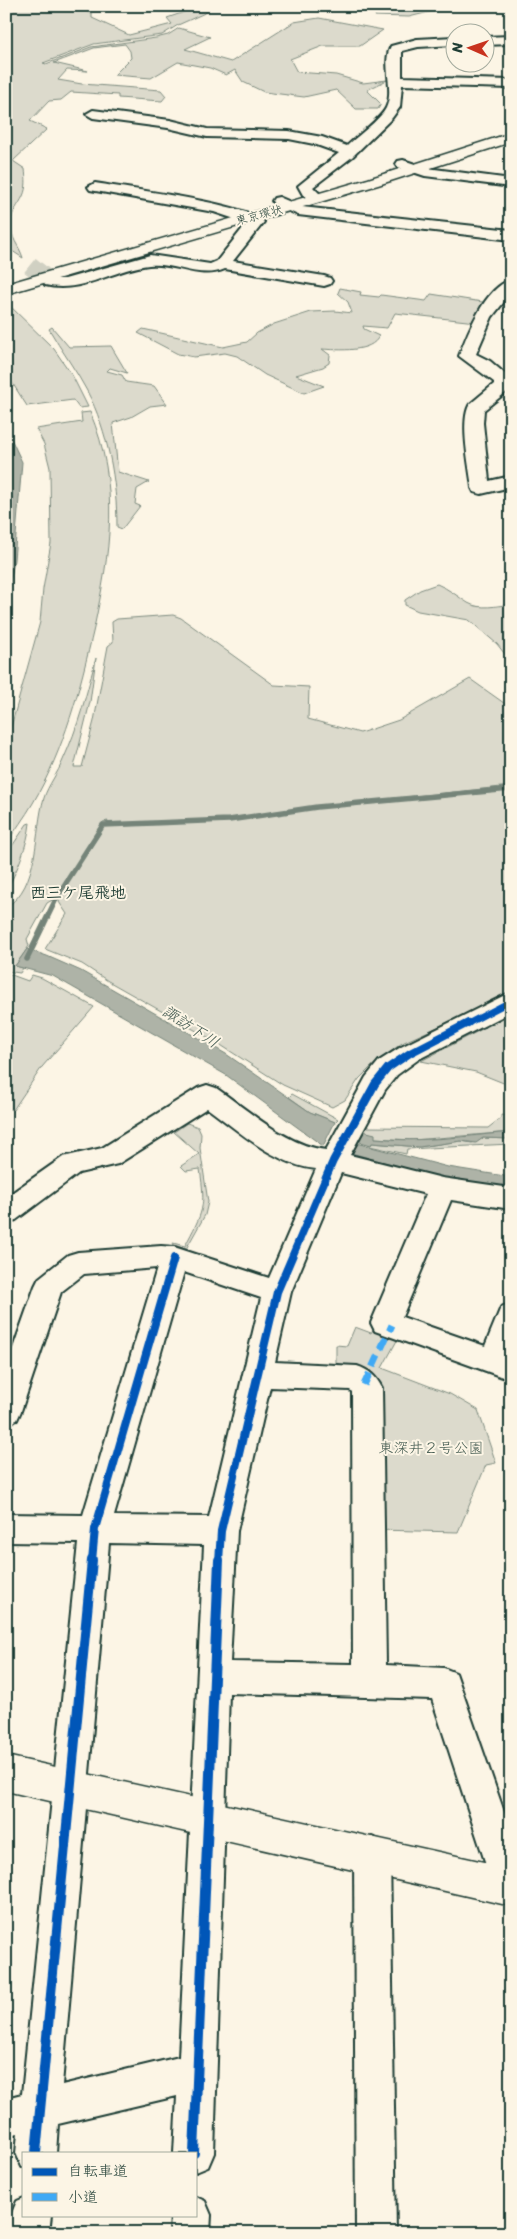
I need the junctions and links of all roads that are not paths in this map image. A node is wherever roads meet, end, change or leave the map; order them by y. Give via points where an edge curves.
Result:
1 (511, 40) edge
2 (494, 41) edge
3 (444, 42) edge
4 (396, 81) junction
5 (511, 84) edge
6 (93, 114) dead end
7 (511, 129) edge
8 (511, 137) edge
9 (349, 152) junction
10 (408, 167) junction
11 (511, 183) edge
12 (95, 187) dead end
13 (312, 195) junction
14 (283, 204) junction
15 (242, 215) junction
16 (511, 235) edge
17 (223, 264) junction
18 (15, 280) edge
19 (324, 281) dead end
20 (51, 282) tunnel mouth
21 (511, 285) edge
22 (6, 289) edge
23 (511, 481) edge
24 (511, 1000) edge
25 (334, 1161) junction
26 (442, 1188) junction
27 (511, 1199) edge
28 (6, 1212) edge
29 (174, 1258) junction
30 (277, 1292) junction
31 (511, 1315) edge
32 (502, 1364) edge
33 (257, 1374) junction
34 (6, 1411) edge
35 (6, 1528) edge
36 (95, 1529) junction
37 (221, 1531) junction
38 (213, 1677) junction
39 (370, 1680) junction
40 (6, 1773) edge
41 (71, 1788) junction
42 (208, 1817) junction
43 (372, 1855) junction
44 (511, 1886) edge
45 (198, 2072) junction
46 (23, 2113) edge
47 (36, 2152) edge
48 (194, 2152) edge
49 (31, 2216) edge
50 (191, 2216) edge
51 (30, 2233) edge
52 (190, 2233) edge
53 (376, 2233) edge

1 - 2 street
3 - 4 street via 417,43 396,49
4 - 5 street
4 - 9 street via 393,106
6 - 9 street via 170,124 193,131 290,135 317,140
7 - 10 main road, 東京環状
8 - 10 main road, 東京環状
9 - 13 street via 305,186
10 - 11 street
10 - 13 main road, 東京環状
12 - 15 street
13 - 14 main road, 東京環状
14 - 15 main road, 東京環状
14 - 16 street via 298,211
15 - 17 street via 256,222
15 - 18 main road, 東京環状
17 - 19 street
17 - 20 street via 212,269 150,260 65,284
18 - 22 main road, 東京環状
21 - 23 street via 482,320 467,356 492,371 502,380 503,386 476,408 474,423 481,488
24 - 25 street via 388,1068 375,1084
25 - 26 street
25 - 28 street via 306,1158 281,1146 207,1095 110,1157 72,1164
25 - 30 street
26 - 27 street
26 - 32 street via 385,1323
29 - 30 street
29 - 34 street via 161,1256 78,1263 49,1286
29 - 36 street
30 - 33 street
31 - 32 street
33 - 37 street
33 - 39 street via 357,1378 367,1388
35 - 36 street
36 - 37 street
36 - 41 street
37 - 38 street
38 - 39 street
38 - 42 street
39 - 44 street via 444,1684
40 - 41 main road
41 - 42 main road
41 - 46 street
42 - 43 main road
42 - 45 street
43 - 44 main road
43 - 53 street
45 - 46 street
45 - 48 street
46 - 47 street
49 - 51 street
50 - 52 street

